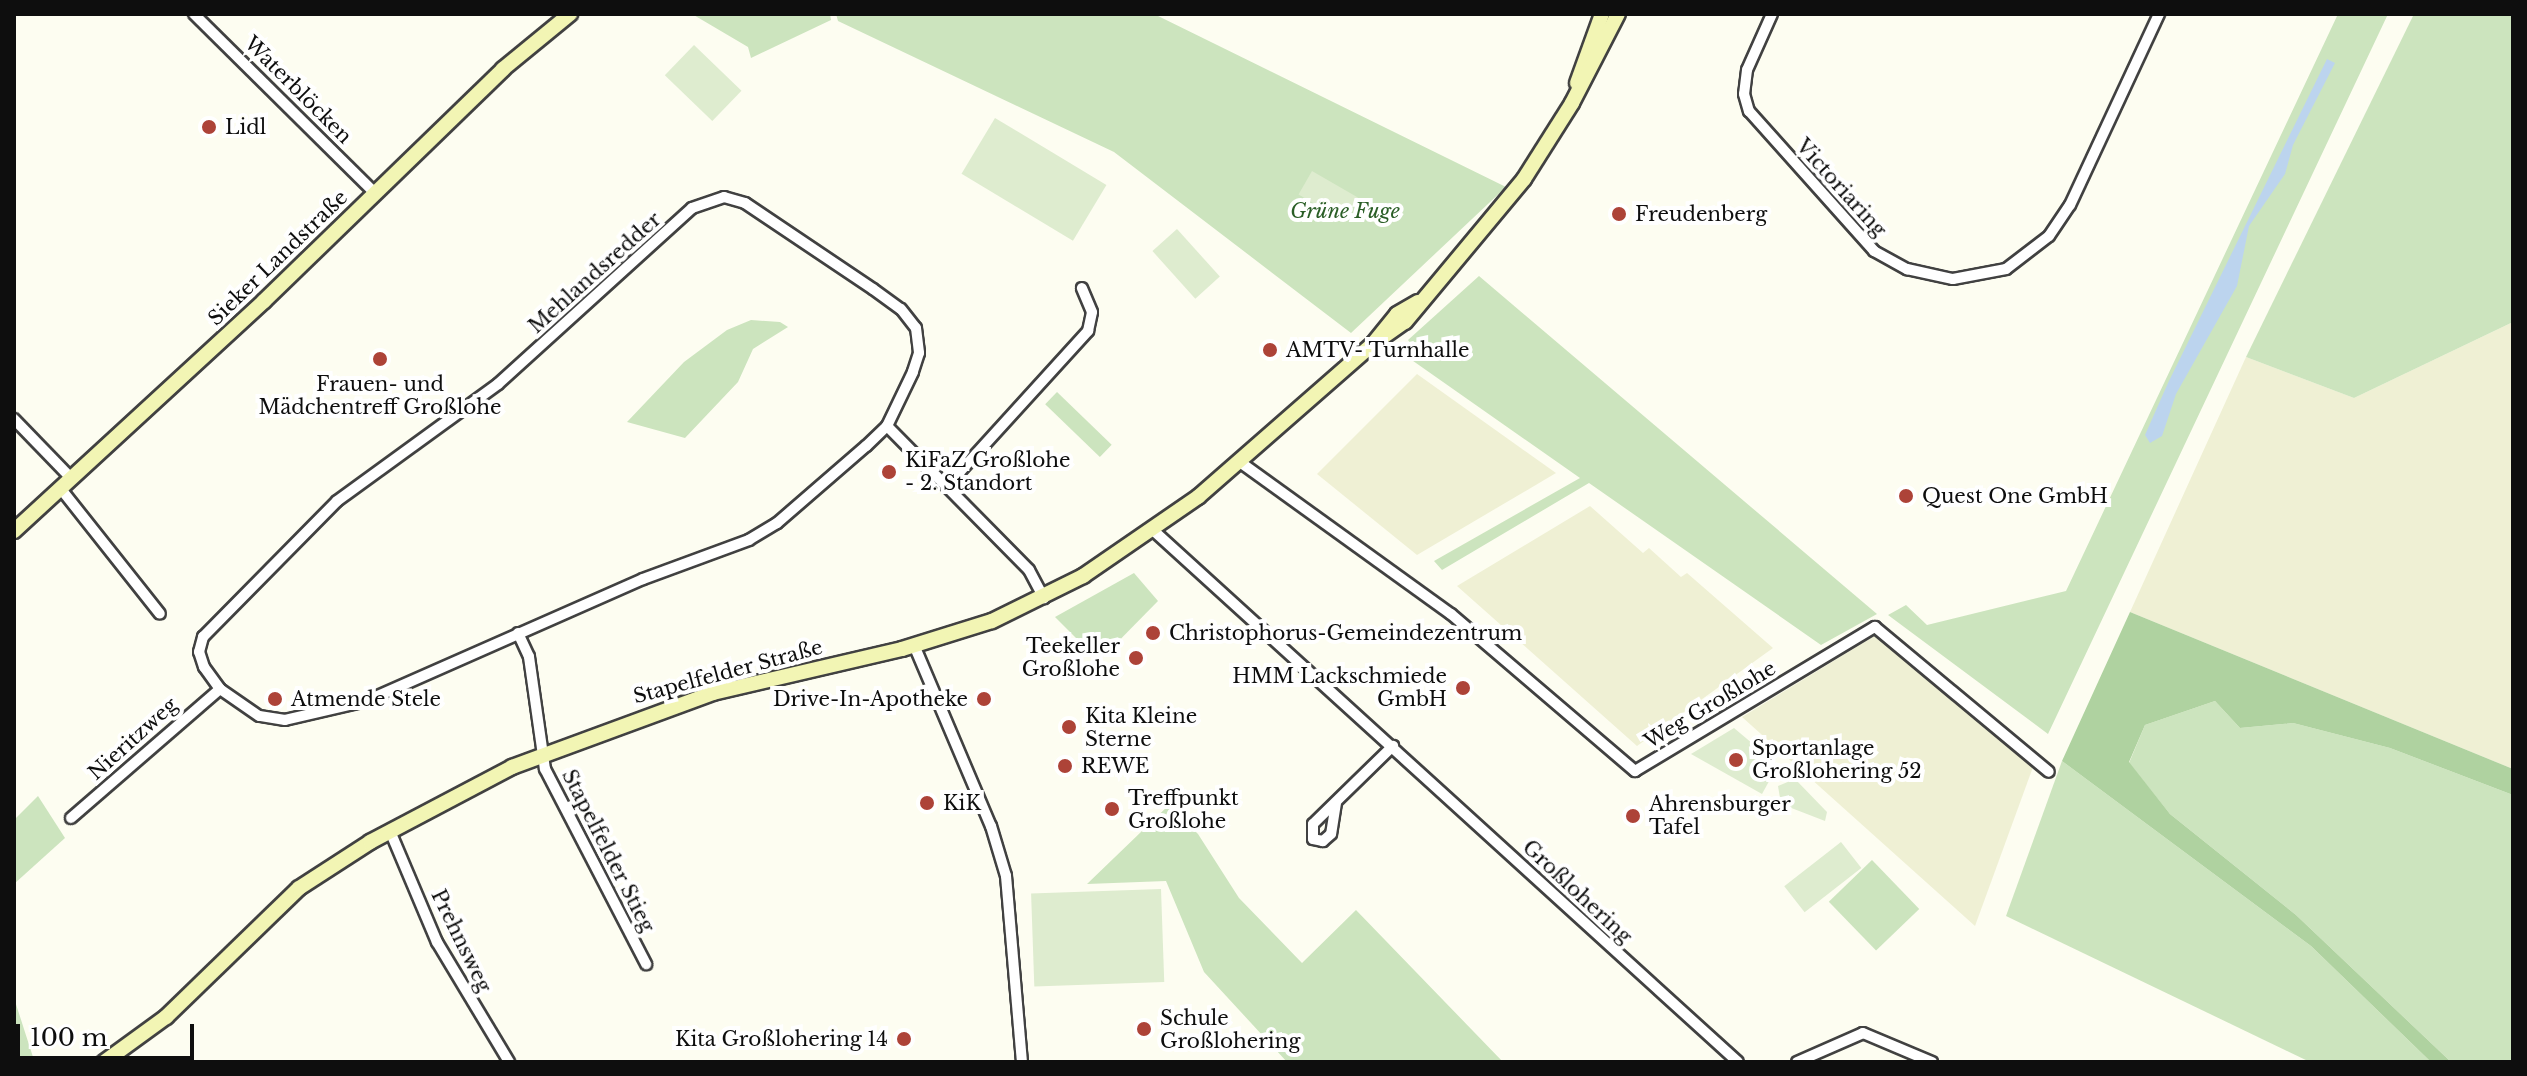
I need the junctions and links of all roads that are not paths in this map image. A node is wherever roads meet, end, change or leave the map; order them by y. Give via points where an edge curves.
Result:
1 (194, 14) edge
2 (570, 14) edge
3 (1602, 14) edge
4 (1618, 14) edge
5 (1772, 14) edge
6 (2159, 14) edge
7 (1572, 103) junction
8 (375, 193) junction
9 (1082, 288) dead end
10 (14, 419) edge
11 (887, 426) junction
12 (1240, 462) junction
13 (66, 484) junction
14 (947, 486) junction
15 (14, 531) edge
16 (1154, 531) junction
17 (1044, 598) junction
18 (160, 614) dead end
19 (518, 633) junction
20 (914, 645) junction
21 (220, 689) junction
22 (1393, 746) junction
23 (540, 754) junction
24 (2049, 772) dead end
25 (1336, 803) dead end
26 (71, 818) dead end
27 (390, 831) junction
28 (646, 964) dead end
29 (104, 1062) edge
30 (509, 1062) edge
31 (1022, 1062) edge
32 (1738, 1062) edge
33 (1797, 1062) edge
34 (1932, 1062) edge

1 - 8 street, Waterblöcken
2 - 8 street, Sieker Landstraße via 503,69
3 - 7 street, Stapelfelder Straße
4 - 7 street, Stapelfelder Straße
5 - 6 street, Victoriaring via 1747,70 1744,94 1749,111 1874,251 1927,276 1963,279 2006,269 2036,249 2059,223
7 - 12 street, Stapelfelder Straße via 1508,201 1418,302 1388,322 1373,344
8 - 13 street, Sieker Landstraße
9 - 14 street via 1092,312 1088,331
10 - 13 street
11 - 14 street
11 - 19 street, Mehlandsredder via 777,523 749,540
11 - 21 street, Mehlandsredder via 919,353 909,317 745,203 724,197 706,200 507,377 369,475 302,536 203,637 199,652
12 - 16 street, Stapelfelder Straße
12 - 24 street, Weg Großlohe via 1451,614 1635,771 1875,627
13 - 15 street, Sieker Landstraße
13 - 18 street
14 - 17 street via 1029,570
16 - 17 street, Stapelfelder Straße
16 - 22 street, Großlohering
17 - 20 street, Stapelfelder Straße
19 - 21 street, Mehlandsredder via 367,701 293,720 259,716
19 - 23 street via 529,657
20 - 23 street, Stapelfelder Straße via 713,693
20 - 31 street via 991,826 1006,876
21 - 26 street, Nieritzweg
22 - 25 street
22 - 32 street, Großlohering
23 - 27 street, Stapelfelder Straße
23 - 28 street, Stapelfelder Stieg
27 - 29 street, Stapelfelder Straße via 292,893 166,1017
27 - 30 street, Prehnsweg via 437,942
33 - 34 street via 1863,1033

